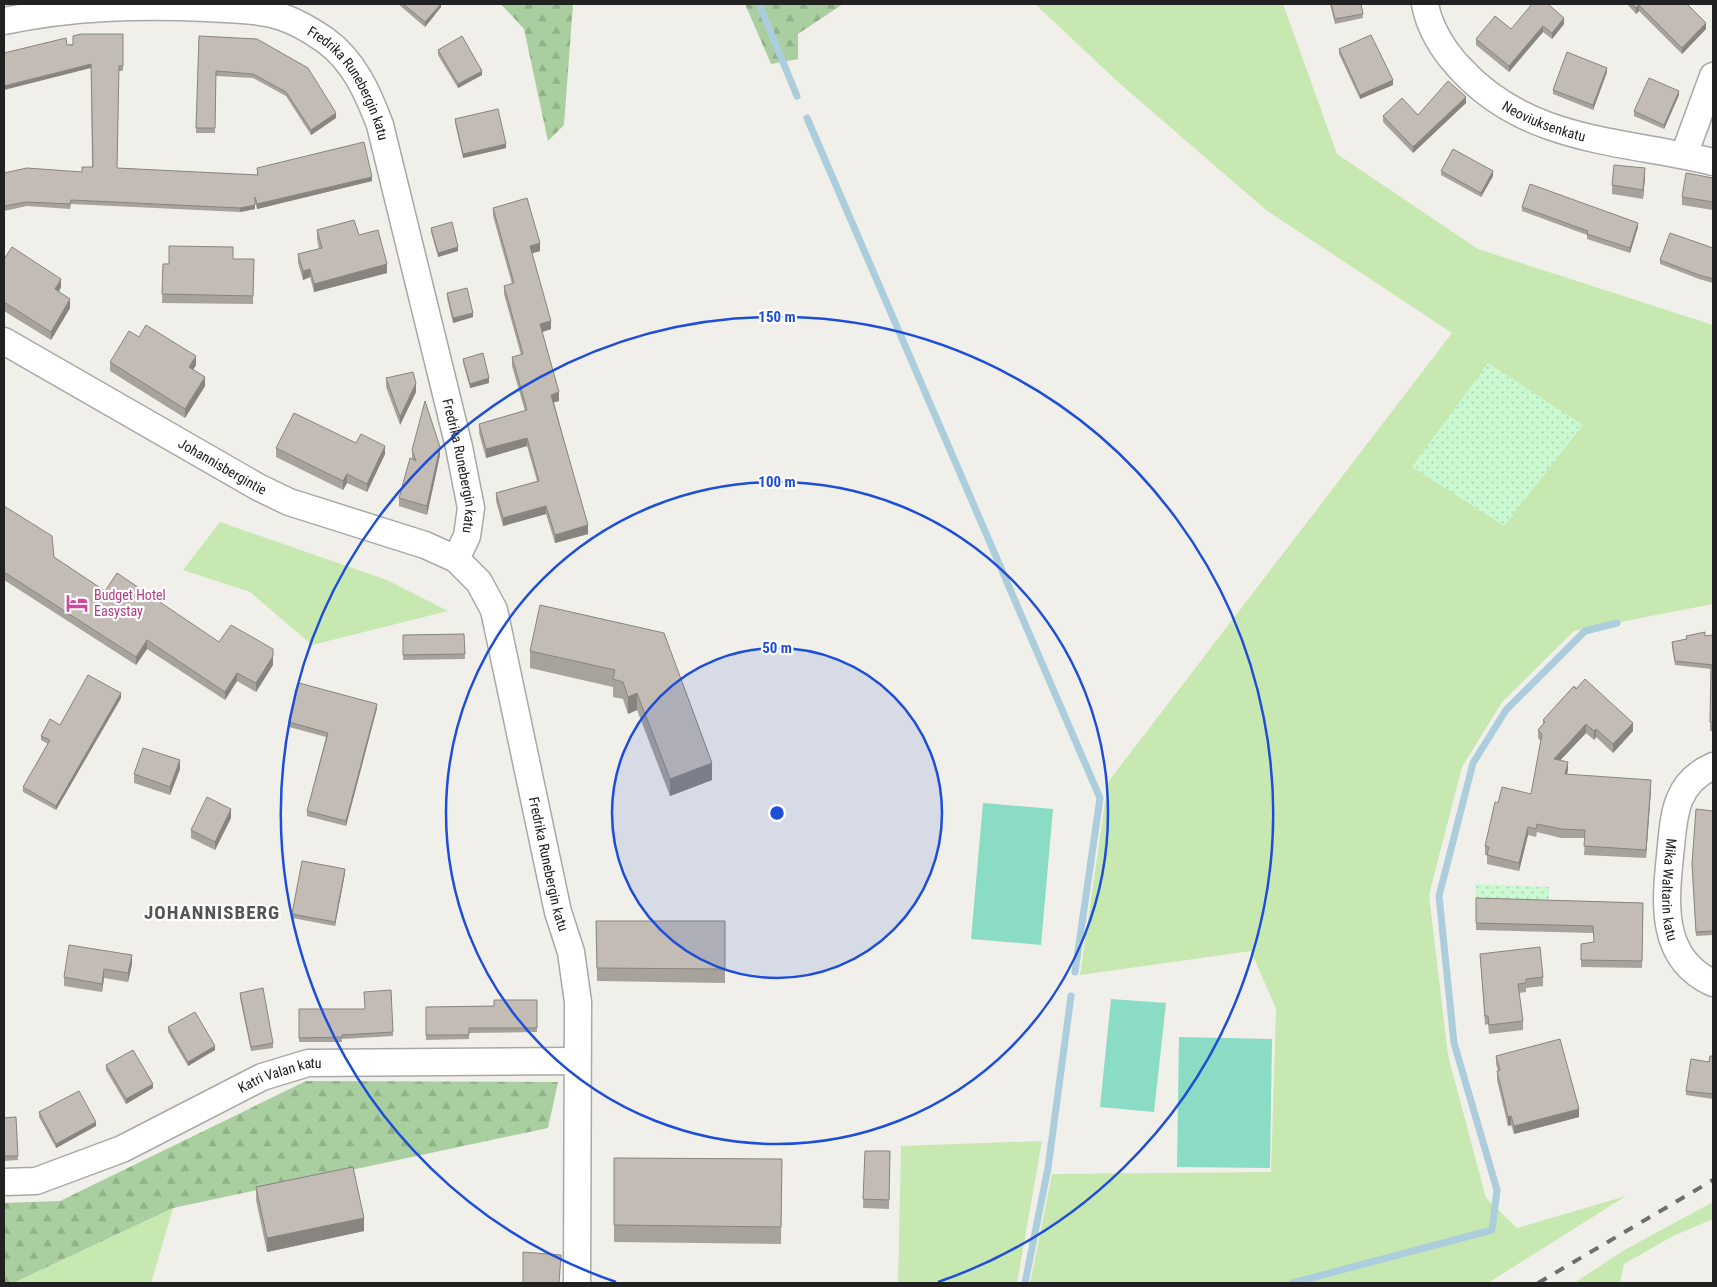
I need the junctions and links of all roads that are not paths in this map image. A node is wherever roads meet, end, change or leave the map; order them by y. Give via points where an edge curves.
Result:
1 (1425, 4) edge
2 (4, 21) edge
3 (1713, 76) edge
4 (1684, 155) junction
5 (1713, 162) edge
6 (4, 341) edge
7 (456, 560) junction
8 (1713, 766) edge
9 (1713, 983) edge
10 (577, 1061) junction
11 (4, 1182) edge
12 (577, 1283) edge

1 - 4 street, Neoviuksenkatu via 1434,30 1450,57 1470,80 1503,104 1560,132 1609,144
2 - 7 street, Fredrika Runebergin katu via 94,7 155,5 259,11 306,29 345,58 366,89 380,125 459,447 471,508 467,536
3 - 4 street
4 - 5 street, Neoviuksenkatu
6 - 7 street, Johannisbergintie via 258,487 289,502 425,545
7 - 10 street, Fredrika Runebergin katu via 479,582 494,610 558,912 571,952 578,1002
8 - 9 street, Mika Waltarin katu via 1694,777 1674,811 1666,905 1667,922 1675,946 1689,966
10 - 11 street, Katri Valan katu via 308,1063 262,1077 122,1149 36,1181
10 - 12 street, Fredrika Runebergin katu

